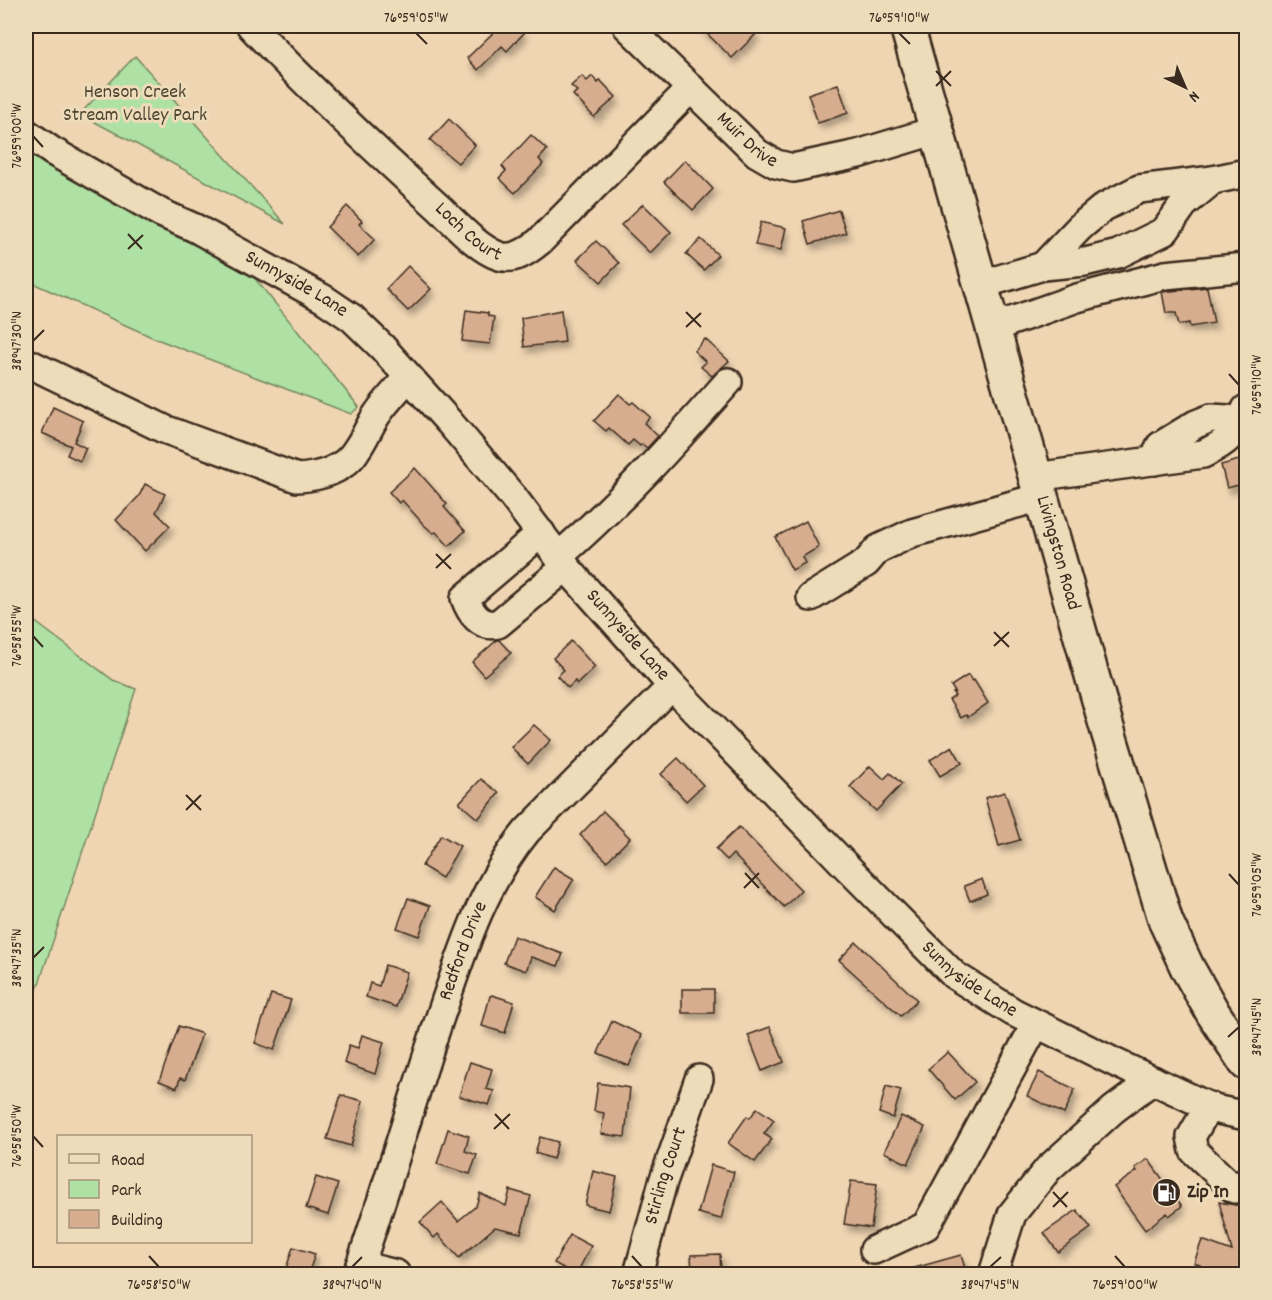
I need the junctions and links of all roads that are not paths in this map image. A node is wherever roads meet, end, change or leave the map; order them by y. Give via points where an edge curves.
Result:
1 (251, 26) edge
2 (627, 26) edge
3 (907, 26) edge
4 (691, 88) junction
5 (937, 130) junction
6 (26, 133) edge
7 (1246, 173) edge
8 (1213, 180) junction
9 (1043, 266) junction
10 (1246, 267) edge
11 (980, 285) junction
12 (992, 328) junction
13 (26, 362) edge
14 (408, 377) junction
15 (728, 382) dead end
16 (1243, 418) edge
17 (1038, 487) junction
18 (541, 533) junction
19 (562, 562) junction
20 (811, 597) dead end
21 (672, 686) junction
22 (1036, 1024) junction
23 (1246, 1063) edge
24 (699, 1079) dead end
25 (1153, 1080) junction
26 (1209, 1106) junction
27 (1246, 1116) edge
28 (1242, 1192) edge
29 (874, 1250) dead end
30 (359, 1270) edge
31 (396, 1275) edge
32 (638, 1275) edge
33 (993, 1275) edge

1 - 4 street, Loch Court via 471,237 507,258 523,254 540,241
2 - 4 street, Muir Drive
3 - 5 main road, Livingston Road
4 - 5 street, Muir Drive via 757,153 793,168
5 - 11 main road, Livingston Road
6 - 14 street, Sunnyside Lane via 161,213 324,299 364,329
7 - 8 street
8 - 9 street via 1138,189 1104,207
8 - 9 street via 1184,204 1165,231 1118,254
9 - 11 street
10 - 12 street via 1165,275 1077,298
11 - 12 main road, Livingston Road
12 - 17 main road, Livingston Road
13 - 14 street via 164,429 297,477 312,477 343,465
14 - 18 street, Sunnyside Lane
15 - 19 street
16 - 17 street via 1204,421 1160,446 1154,461
17 - 20 street via 878,549 866,563
17 - 23 main road, Livingston Road via 1166,922 1188,969
18 - 19 street, Sunnyside Lane
18 - 19 street via 465,598 468,609 481,622 498,624
19 - 21 street, Sunnyside Lane
21 - 22 street, Sunnyside Lane via 954,975
21 - 30 street, Redford Drive via 527,831 483,900 405,1123
22 - 25 street, Sunnyside Lane
22 - 29 street via 926,1226
24 - 32 street, Stirling Court via 663,1182
25 - 26 street, Sunnyside Lane
25 - 33 street via 1113,1110 1048,1170 1012,1214
26 - 27 street, Sunnyside Lane
26 - 28 street via 1191,1137 1194,1151
30 - 31 street

